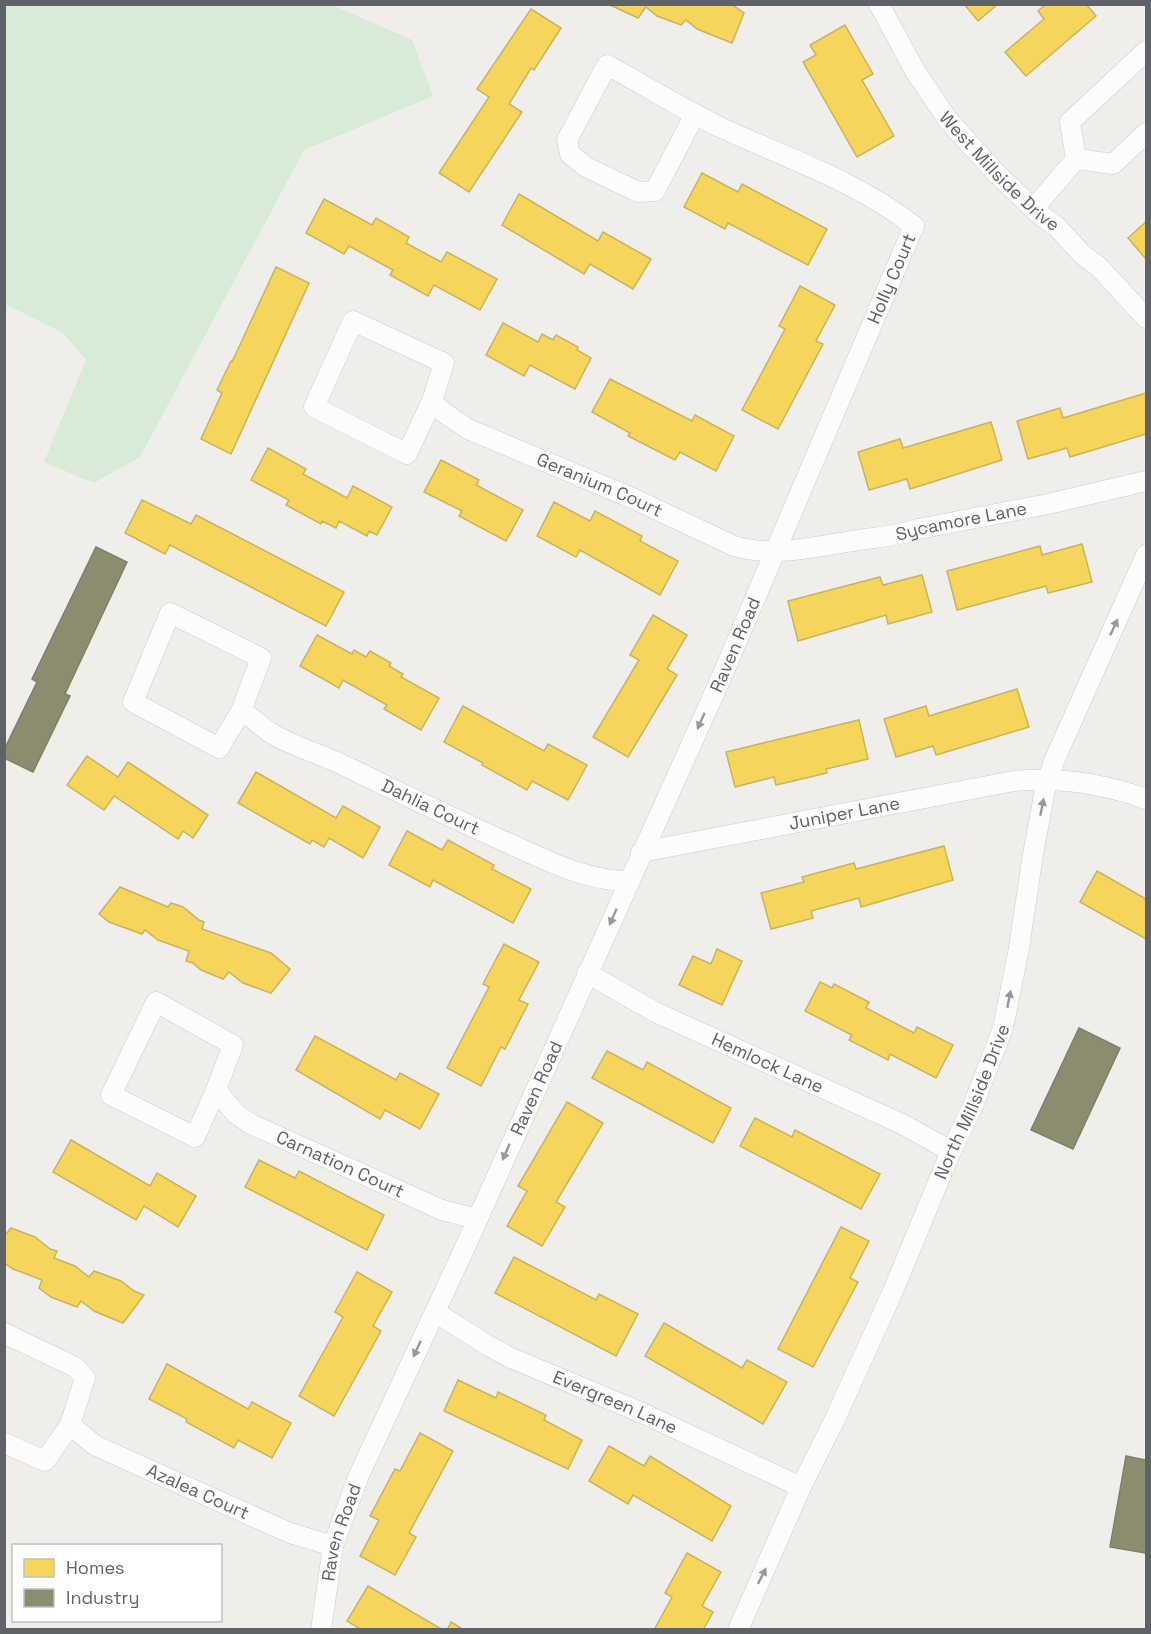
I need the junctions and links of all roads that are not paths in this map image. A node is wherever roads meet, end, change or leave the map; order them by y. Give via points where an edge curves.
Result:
1 (879, 4) edge
2 (1146, 51) edge
3 (695, 114) junction
4 (1146, 133) edge
5 (1076, 159) junction
6 (1034, 208) junction
7 (1146, 318) edge
8 (432, 401) junction
9 (1146, 482) edge
10 (775, 551) junction
11 (1146, 555) edge
12 (241, 711) junction
13 (1048, 780) junction
14 (1146, 799) edge
15 (641, 852) junction
16 (628, 881) junction
17 (587, 973) junction
18 (216, 1090) junction
19 (951, 1151) junction
20 (477, 1219) junction
21 (435, 1312) junction
22 (4, 1333) edge
23 (70, 1425) junction
24 (4, 1443) edge
25 (801, 1487) junction
26 (333, 1546) junction
27 (321, 1629) edge
28 (738, 1629) edge

1 - 6 street, West Millside Drive via 915,71 948,120
2 - 5 street via 1070,122
3 - 3 street, Holly Court via 607,65 567,141 570,154 586,167 638,192 655,191
3 - 10 street, Holly Court via 840,181 915,226
4 - 5 street via 1113,164
5 - 6 street
6 - 7 street, West Millside Drive via 1099,267
8 - 8 street via 444,363 353,321 314,407 407,454
8 - 10 street, Geranium Court via 468,429 734,546
9 - 10 street, Sycamore Lane via 903,534
10 -> 15 street, Raven Road
13 -> 11 street, North Millside Drive
12 - 12 street via 261,658 171,613 133,702 219,748
12 - 16 street, Dahlia Court via 285,741 521,849 594,877
13 - 14 street, Juniper Lane via 1079,782
13 - 15 street, Juniper Lane via 983,786
19 -> 13 street, North Millside Drive via 1004,1028
15 - 16 street, Raven Road
16 -> 17 street, Raven Road
17 - 19 street, Hemlock Lane via 655,1012 902,1124
17 -> 20 street, Raven Road
18 - 18 street via 233,1045 156,1002 111,1095 195,1137
18 - 20 street, Carnation Court via 236,1114 251,1124 442,1210
19 - 25 street, North Millside Drive via 893,1291
20 - 21 street, Raven Road
21 - 25 street, Evergreen Lane via 511,1358 634,1409
21 -> 26 street, Raven Road via 359,1475
22 - 23 street via 75,1367 85,1378
23 - 24 street via 45,1461
23 - 26 street, Azalea Court via 112,1454 290,1533
28 -> 25 street, North Millside Drive
26 - 27 street, Raven Road

